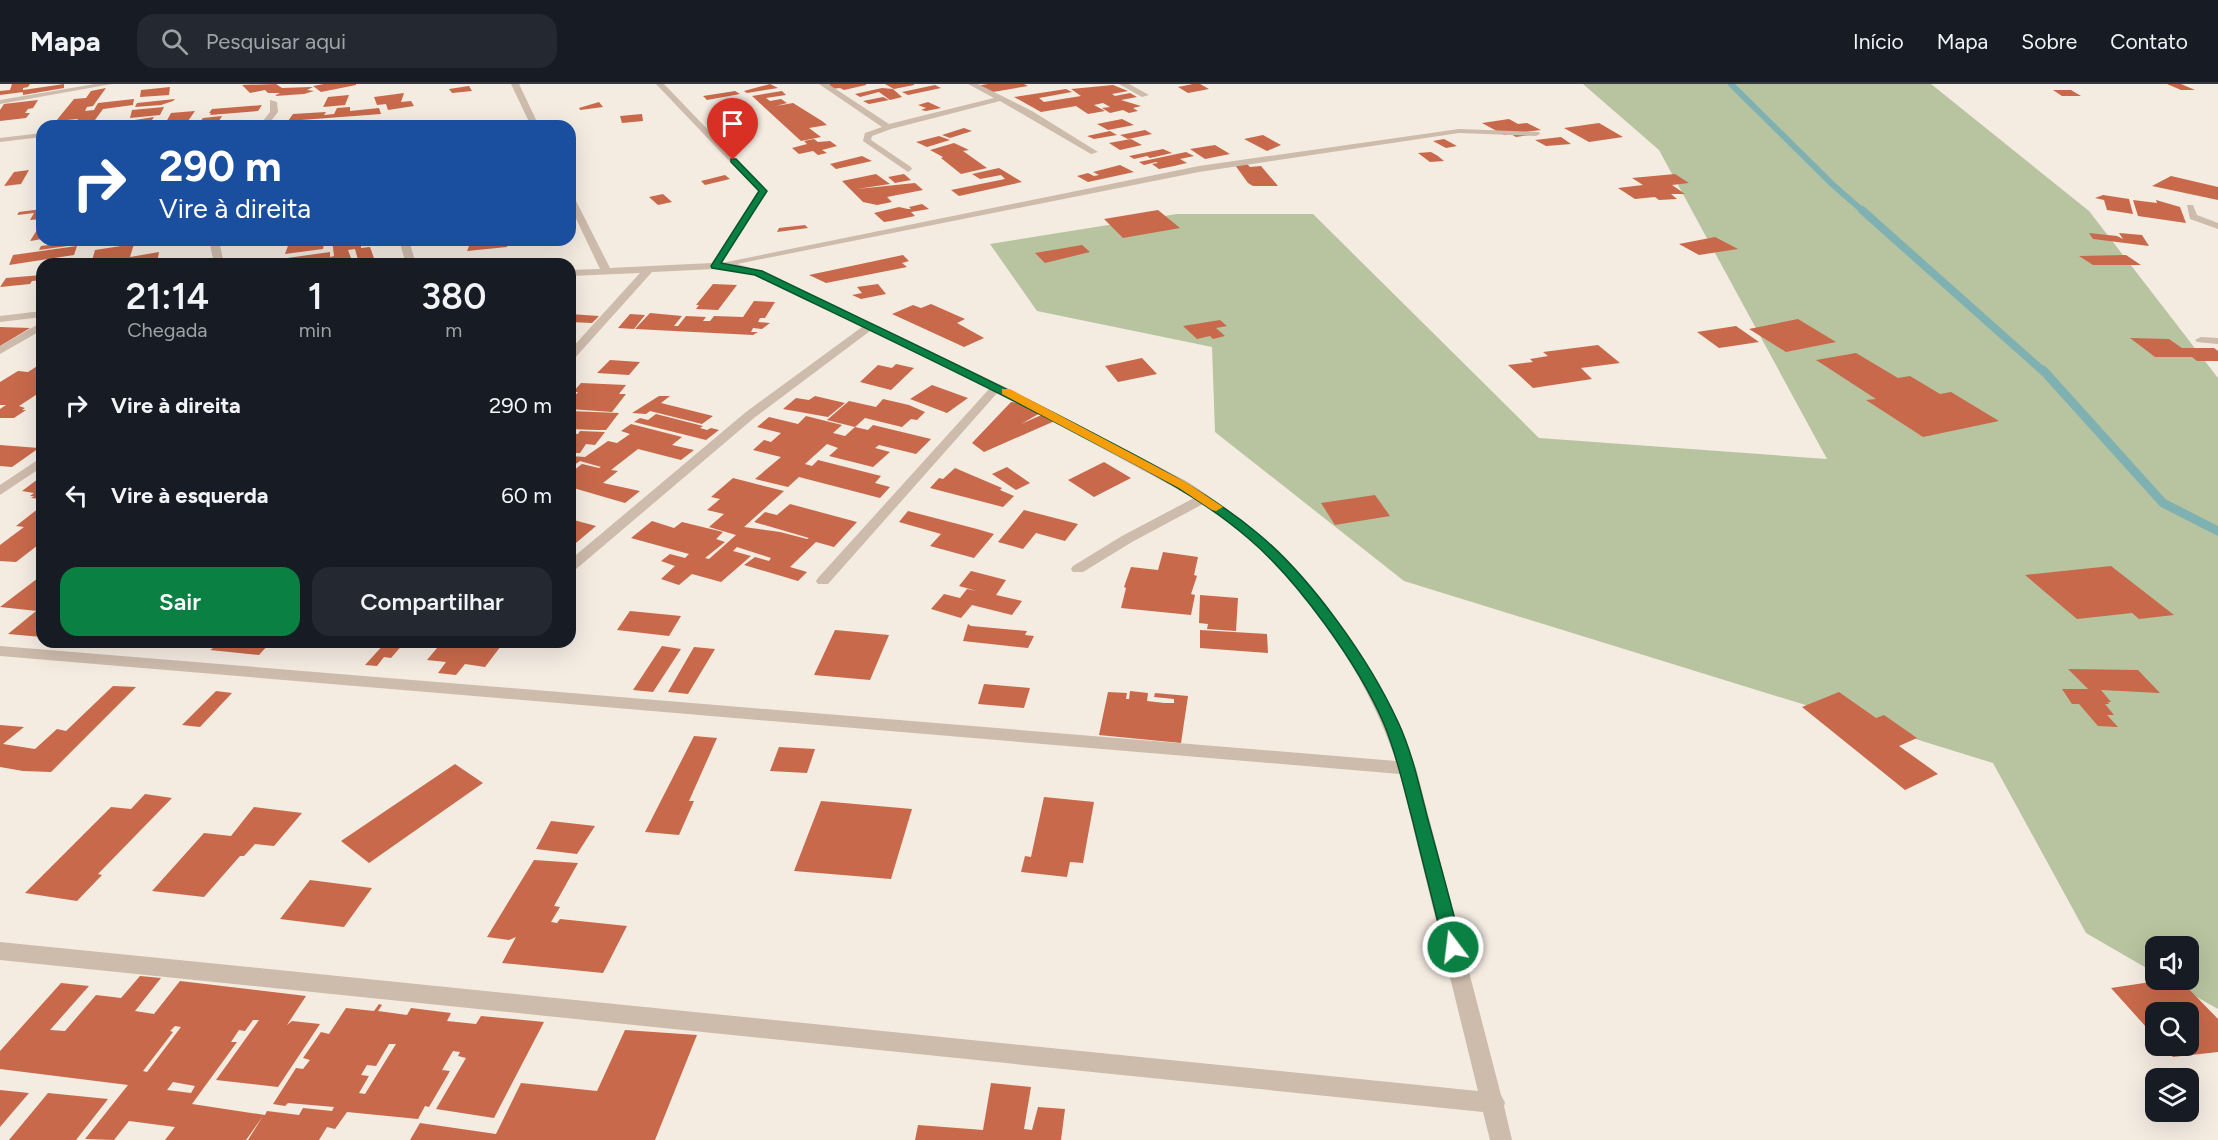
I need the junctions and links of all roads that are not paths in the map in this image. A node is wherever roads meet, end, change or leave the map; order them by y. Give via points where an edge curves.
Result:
1 (108, 84) edge
2 (515, 84) edge
3 (660, 84) edge
4 (823, 84) edge
5 (972, 84) edge
6 (1123, 84) edge
7 (1145, 95) dead end
8 (999, 99) junction
9 (0, 102) edge
10 (273, 102) dead end
11 (268, 120) edge
12 (533, 120) edge
13 (888, 127) junction
14 (1536, 134) dead end
15 (36, 136) edge
16 (0, 140) edge
17 (1094, 152) dead end
18 (909, 169) dead end
19 (2190, 207) dead end
20 (576, 209) edge
21 (2218, 226) edge
22 (716, 266) junction
23 (650, 268) junction
24 (606, 271) junction
25 (576, 273) edge
26 (36, 315) edge
27 (0, 319) edge
28 (870, 326) junction
29 (36, 329) edge
30 (2201, 340) dead end
31 (2218, 341) edge
32 (576, 350) edge
33 (0, 351) edge
34 (997, 387) junction
35 (36, 465) edge
36 (0, 491) edge
37 (1204, 498) junction
38 (576, 562) edge
39 (1078, 569) dead end
40 (823, 581) dead end
41 (0, 651) edge
42 (1407, 768) junction
43 (0, 951) edge
44 (1494, 1103) junction
45 (1502, 1140) edge

1 - 9 street
2 - 12 street
3 - 22 street via 763,191
4 - 13 street
5 - 8 street
6 - 7 street
8 - 13 street
8 - 17 street
10 - 11 street via 274,112
13 - 18 street via 868,135 867,141
14 - 22 street via 1459,131 1199,169
15 - 16 street
19 - 21 street via 2193,217
20 - 24 street
22 - 23 street
22 - 28 street via 758,273
23 - 24 street
23 - 32 street
24 - 25 street
26 - 27 street
28 - 34 street
28 - 38 street via 750,415
29 - 33 street
30 - 31 street
34 - 37 street
34 - 40 street
35 - 36 street
37 - 39 street
37 - 42 street via 1254,536 1314,601 1359,666 1391,723
41 - 42 street
42 - 44 street
43 - 44 street
44 - 45 street

